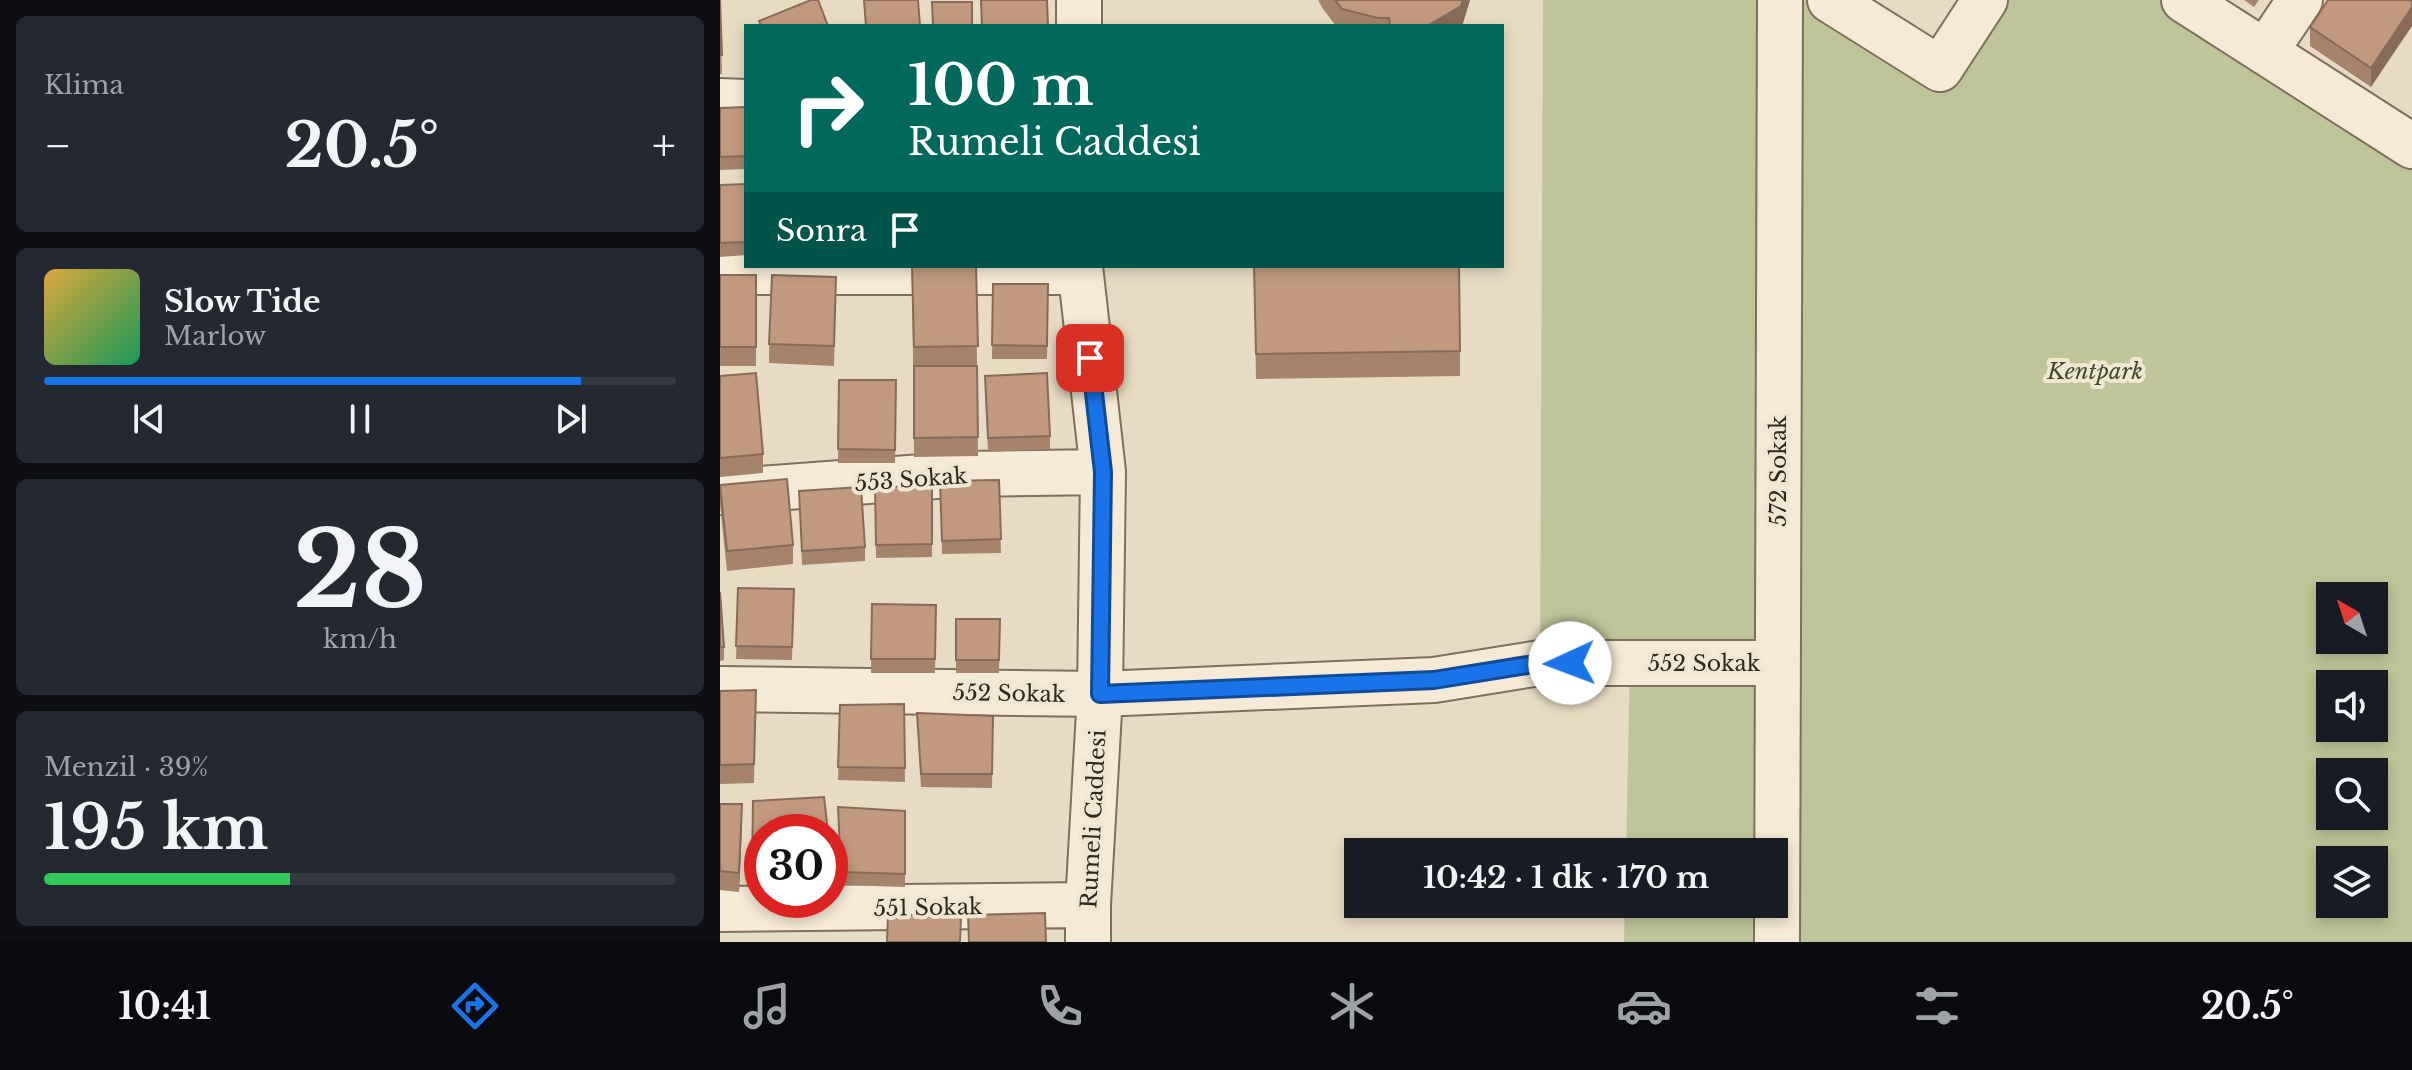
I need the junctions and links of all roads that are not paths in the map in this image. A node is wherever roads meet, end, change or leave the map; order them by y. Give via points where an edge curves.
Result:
1 (1079, 0) edge
2 (1780, 0) edge
3 (1830, 0) edge
4 (1985, 0) edge
5 (2184, 0) edge
6 (2300, 0) edge
7 (1079, 24) edge
8 (2265, 52) junction
9 (720, 101) edge
10 (744, 102) edge
11 (2412, 146) edge
12 (1080, 269) edge
13 (720, 272) edge
14 (1103, 472) junction
15 (720, 492) edge
16 (1777, 663) junction
17 (720, 689) edge
18 (1100, 694) junction
19 (720, 909) edge
20 (1088, 923) edge
21 (1777, 942) edge

1 - 7 street
2 - 16 street, 572 Sokak
3 - 4 street via 1940,69
5 - 8 street
6 - 8 street
8 - 11 street
9 - 10 street
12 - 13 street
12 - 14 street, Rumeli Caddesi
14 - 15 street, 553 Sokak via 963,474
14 - 18 street, Rumeli Caddesi
16 - 18 street, 552 Sokak via 1540,663 1434,680
16 - 21 street, 572 Sokak
17 - 18 street, 552 Sokak
18 - 20 street, Rumeli Caddesi
19 - 20 street, 551 Sokak

